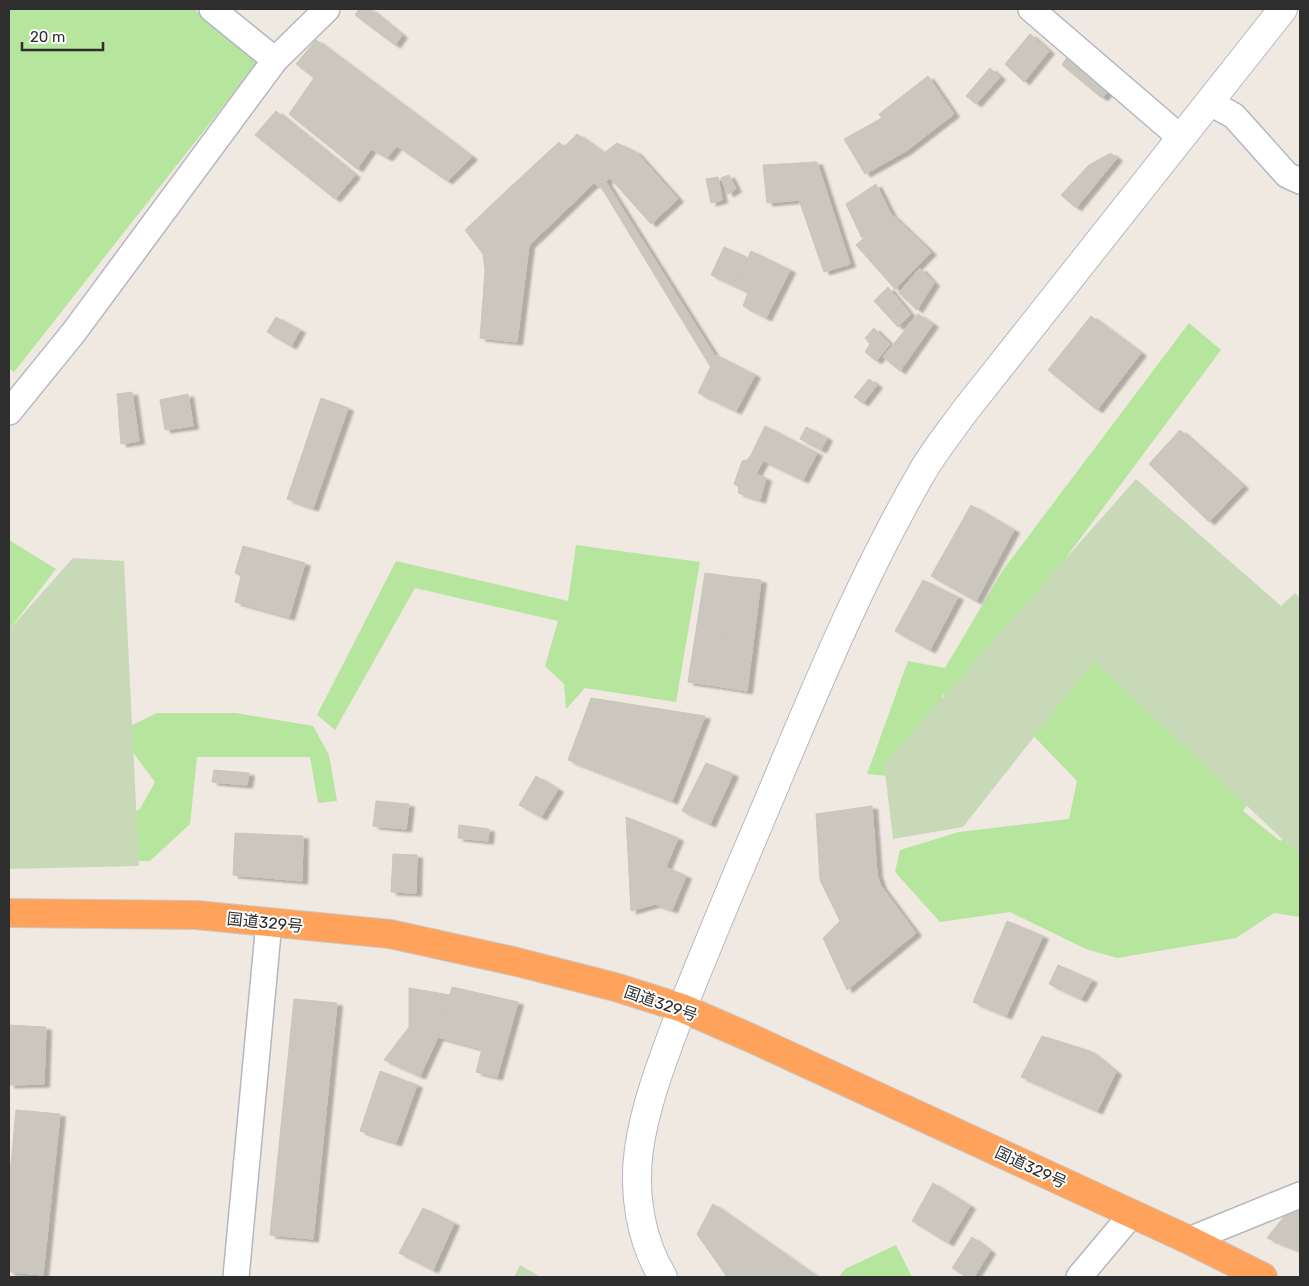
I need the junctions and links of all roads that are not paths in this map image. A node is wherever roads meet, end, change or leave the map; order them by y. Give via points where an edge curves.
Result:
1 (212, 9) edge
2 (327, 9) edge
3 (1031, 9) edge
4 (1283, 9) edge
5 (275, 60) junction
6 (1209, 102) junction
7 (1181, 138) junction
8 (1300, 181) edge
9 (11, 404) edge
10 (9, 913) edge
11 (269, 922) junction
12 (682, 1008) junction
13 (1300, 1195) edge
14 (1132, 1214) junction
15 (1189, 1240) junction
16 (236, 1277) edge
17 (663, 1277) edge
18 (1079, 1277) edge
19 (1263, 1277) edge

1 - 5 street
2 - 5 street
3 - 7 street
4 - 6 street
5 - 9 street via 74,332
6 - 7 street
6 - 8 street via 1234,116 1287,175
7 - 12 street via 999,367 922,471 848,618
10 - 11 highway, 国道329号 via 196,915
11 - 12 highway, 国道329号 via 390,934 594,981
11 - 16 street
12 - 14 highway, 国道329号
12 - 17 street via 653,1088 639,1151 638,1194 642,1225 650,1253
13 - 15 street
14 - 15 highway, 国道329号
14 - 18 street
15 - 19 highway, 国道329号

